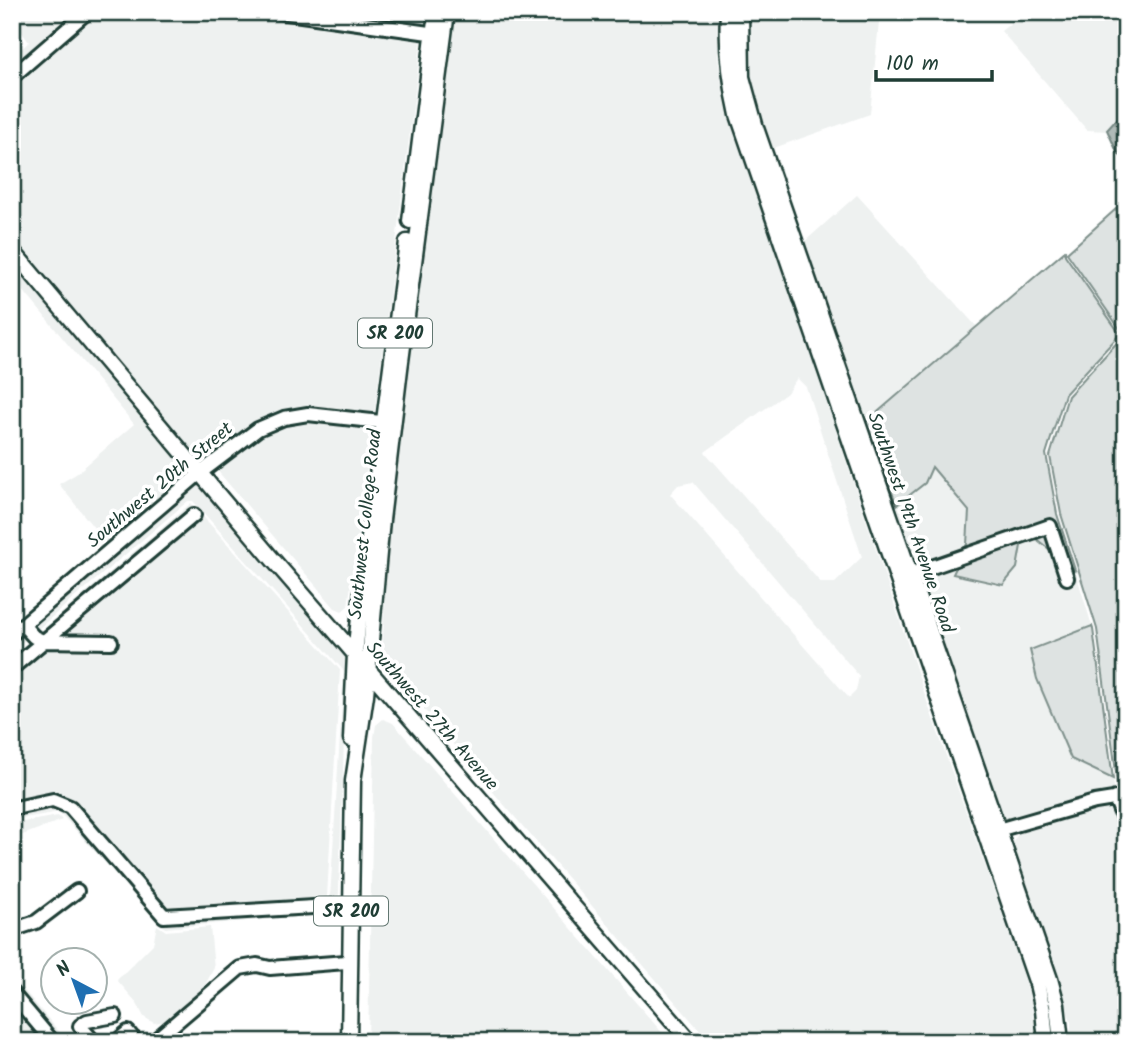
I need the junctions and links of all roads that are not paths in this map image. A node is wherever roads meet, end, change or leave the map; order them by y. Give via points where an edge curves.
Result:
1 (88, 12) edge
2 (280, 12) edge
3 (436, 12) edge
4 (447, 12) edge
5 (728, 12) edge
6 (741, 12) edge
7 (439, 34) junction
8 (12, 77) edge
9 (12, 250) edge
10 (389, 423) junction
11 (200, 473) junction
12 (194, 515) dead end
13 (903, 577) junction
14 (1067, 578) dead end
15 (23, 625) junction
16 (12, 634) edge
17 (43, 641) junction
18 (111, 642) dead end
19 (355, 654) junction
20 (12, 668) edge
21 (368, 669) junction
22 (1121, 797) edge
23 (12, 805) edge
24 (1126, 825) edge
25 (999, 830) junction
26 (984, 834) junction
27 (77, 891) dead end
28 (346, 905) junction
29 (12, 930) edge
30 (346, 962) junction
31 (12, 993) edge
32 (115, 1016) dead end
33 (1053, 1041) edge
34 (54, 1042) edge
35 (94, 1042) edge
36 (116, 1042) edge
37 (136, 1042) edge
38 (153, 1042) edge
39 (347, 1042) edge
40 (691, 1042) edge

1 - 8 street
2 - 7 street
3 - 7 main road, Southwest College Road / SR 200
4 - 7 main road, Southwest College Road / SR 200
5 - 13 main road, Southwest 19th Avenue Road via 729,76 738,115
6 - 13 main road, Southwest 19th Avenue Road via 742,77 748,103
7 - 10 main road, Southwest College Road / SR 200
9 - 11 main road, Southwest 27th Avenue
10 - 11 street, Southwest 20th Street via 308,414 284,418 258,429
10 - 19 main road, Southwest College Road / SR 200
10 - 21 main road, Southwest College Road / SR 200
11 - 15 street, Southwest 20th Street
11 - 19 main road, Southwest 27th Avenue
12 - 17 street
13 - 14 street via 1050,526
13 - 25 main road, Southwest 19th Avenue Road
13 - 26 main road, Southwest 19th Avenue Road
15 - 16 street, Southwest 20th Street
15 - 17 street
17 - 18 street
17 - 20 street
19 - 21 main road, Southwest 27th Avenue
19 - 28 main road, Southwest College Road / SR 200
21 - 39 main road, Southwest College Road / SR 200 via 353,781
21 - 40 main road, Southwest 27th Avenue
22 - 24 street
22 - 25 street
23 - 28 street via 53,800 70,807 164,916
25 - 26 street
25 - 33 main road, Southwest 19th Avenue Road via 1057,1006
26 - 33 main road, Southwest 19th Avenue Road via 1041,987
27 - 29 street via 36,922
28 - 30 main road, Southwest College Road / SR 200
30 - 38 street via 240,968
30 - 39 main road, Southwest College Road / SR 200
31 - 34 street
32 - 35 street via 80,1026
36 - 37 street via 128,1032

